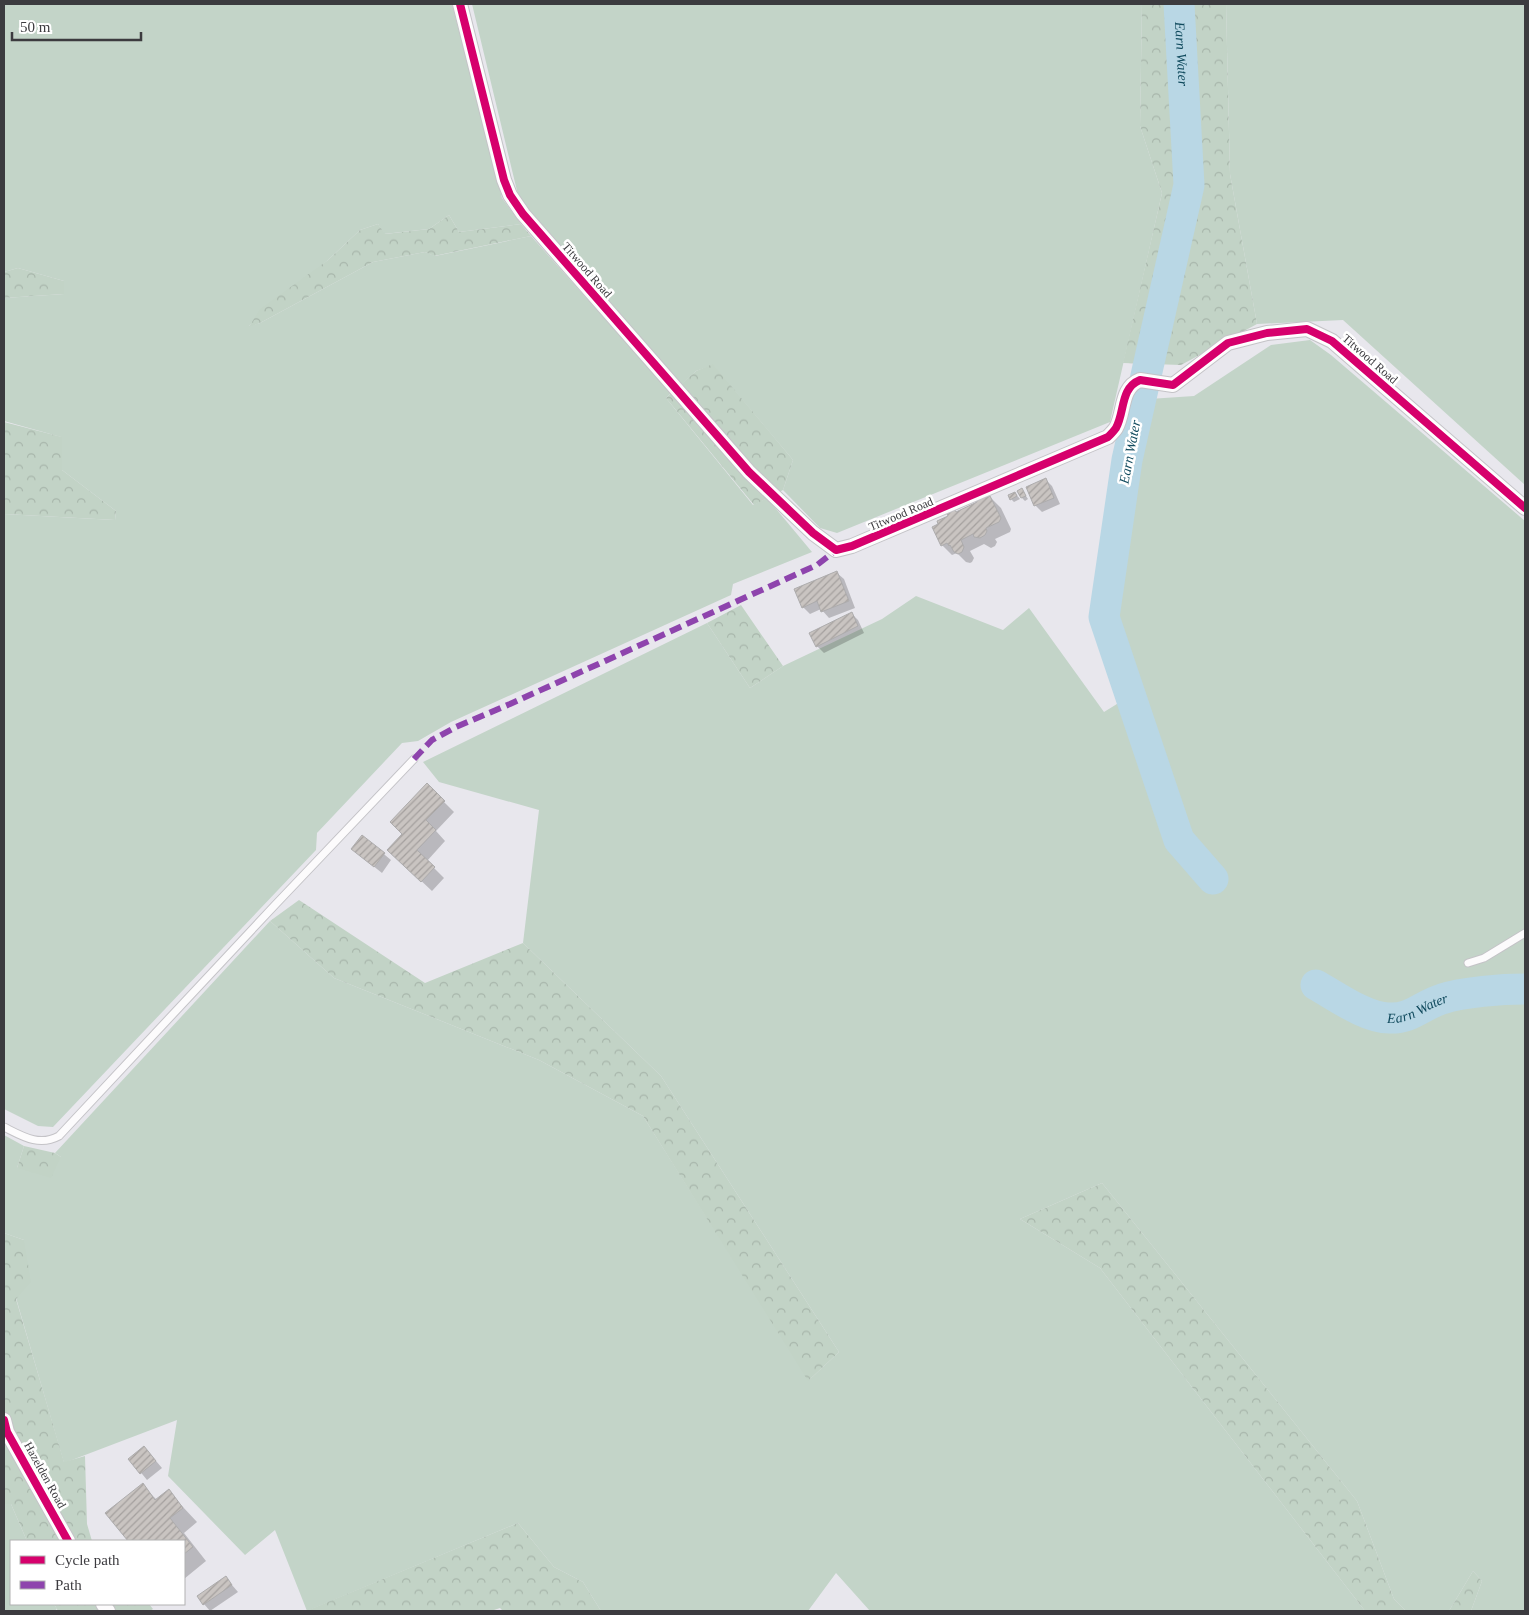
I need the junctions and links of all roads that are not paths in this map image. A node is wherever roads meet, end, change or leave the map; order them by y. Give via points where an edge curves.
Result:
1 (460, 4) edge
2 (1525, 508) edge
3 (414, 759) dead end
4 (1525, 933) edge
5 (1468, 963) dead end
6 (4, 1127) edge
7 (4, 1420) edge
8 (67, 1540) edge

1 - 2 street, Titwood Road via 504,180 523,214 748,472 813,533 836,550 1108,437 1116,428 1130,386 1140,380 1173,385 1228,343 1267,333 1307,329 1332,341
3 - 6 lane via 58,1136 34,1141
4 - 5 lane via 1484,958
7 - 8 street, Hazelden Road

